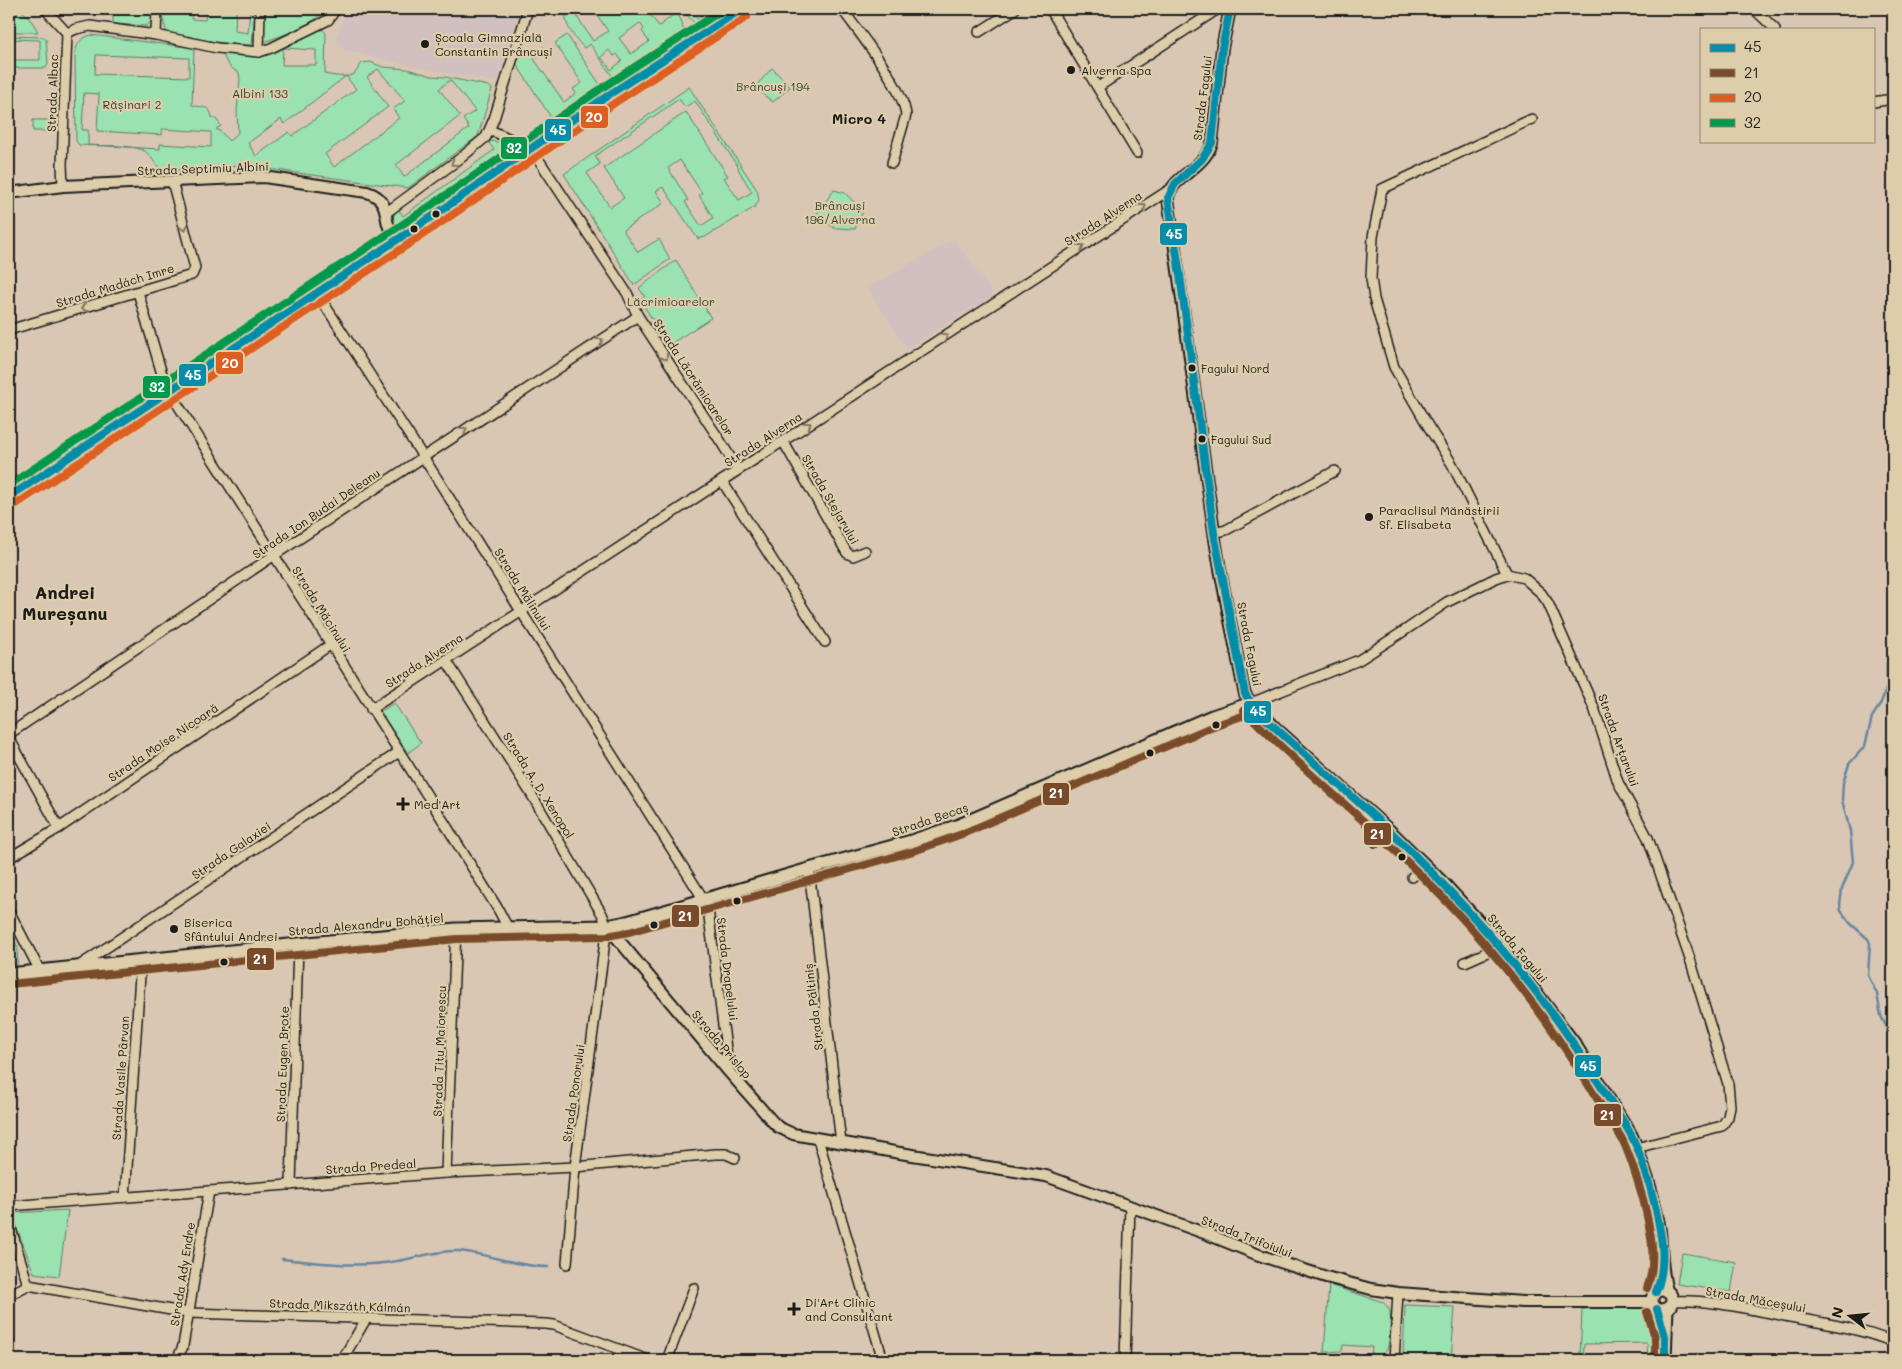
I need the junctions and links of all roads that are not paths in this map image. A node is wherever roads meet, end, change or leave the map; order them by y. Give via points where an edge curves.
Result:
1 (45, 9) edge
2 (157, 9) edge
3 (260, 9) edge
4 (336, 9) edge
5 (528, 9) edge
6 (742, 9) edge
7 (842, 9) edge
8 (1014, 9) edge
9 (1050, 9) edge
10 (1218, 9) edge
11 (1230, 9) edge
12 (1754, 9) edge
13 (1774, 28) edge
14 (979, 32) dead end
15 (67, 33) junction
16 (156, 35) junction
17 (259, 52) junction
18 (1098, 87) junction
19 (1893, 99) edge
20 (1874, 102) edge
21 (1532, 119) dead end
22 (490, 130) junction
23 (531, 148) junction
24 (1137, 153) dead end
25 (892, 163) dead end
26 (172, 181) junction
27 (63, 186) junction
28 (1169, 190) junction
29 (9, 193) edge
30 (387, 212) junction
31 (401, 238) junction
32 (382, 250) junction
33 (138, 292) junction
34 (317, 293) junction
35 (638, 316) junction
36 (9, 330) edge
37 (169, 391) junction
38 (783, 441) junction
39 (424, 457) junction
40 (738, 470) junction
41 (1335, 471) dead end
42 (722, 481) junction
43 (9, 497) edge
44 (1214, 533) junction
45 (865, 551) dead end
46 (274, 556) junction
47 (1507, 574) junction
48 (522, 610) junction
49 (825, 642) dead end
50 (330, 645) junction
51 (446, 660) junction
52 (1251, 703) junction
53 (371, 709) junction
54 (9, 734) edge
55 (9, 738) edge
56 (399, 752) junction
57 (59, 828) junction
58 (1393, 834) junction
59 (1376, 842) dead end
60 (9, 858) edge
61 (1426, 867) junction
62 (809, 869) junction
63 (1412, 877) dead end
64 (704, 900) junction
65 (9, 911) edge
66 (607, 926) junction
67 (508, 928) junction
68 (456, 930) junction
69 (298, 944) junction
70 (1501, 946) junction
71 (140, 961) junction
72 (1465, 962) dead end
73 (77, 968) junction
74 (40, 971) junction
75 (9, 974) edge
76 (729, 1072) junction
77 (818, 1139) junction
78 (842, 1143) junction
79 (1636, 1148) junction
80 (734, 1158) dead end
81 (575, 1167) junction
82 (446, 1173) junction
83 (291, 1185) junction
84 (209, 1191) junction
85 (125, 1197) junction
86 (9, 1206) edge
87 (1130, 1206) junction
88 (9, 1222) edge
89 (567, 1264) dead end
90 (28, 1285) junction
91 (694, 1288) dead end
92 (1398, 1293) junction
93 (9, 1295) edge
94 (1662, 1301) junction
95 (188, 1313) junction
96 (366, 1319) junction
97 (1893, 1342) edge
98 (177, 1360) edge
99 (342, 1360) edge
100 (648, 1360) edge
101 (667, 1360) edge
102 (883, 1360) edge
103 (1125, 1360) edge
104 (1394, 1360) edge
105 (1665, 1360) edge

1 - 15 street
2 - 16 street
3 - 17 street
4 - 17 street via 319,25
5 - 22 street
6 - 23 main road
7 - 25 street via 894,83 905,107 906,115
8 - 14 street
9 - 18 street
10 - 18 street
11 - 28 street, Strada Fagului via 1209,152
12 - 13 street
15 - 16 street via 90,26
15 - 27 street, Strada Albac
16 - 17 street via 217,48
18 - 24 street
19 - 20 street
21 - 47 street via 1382,190 1371,255 1374,299 1394,367 1452,464
22 - 23 street
22 -> 30 street via 479,144
23 - 31 main road
23 - 35 street, Strada Lăcrămioarelor via 627,294
26 - 27 street, Strada Septimiu Albini
26 - 30 street, Strada Septimiu Albini via 264,177 330,185 372,193 380,198
26 -> 33 street, Strada Madách Imre via 195,270 189,276
27 - 29 street, Strada Septimiu Albini
38 -> 28 street, Strada Alverna
28 - 44 street, Strada Fagului
30 - 31 street, Strada Septimiu Albini via 388,227
30 - 32 street
31 - 32 main road
32 - 34 main road
33 -> 36 street, Strada Madách Imre
33 - 37 street, Strada Măcinului
34 - 37 main road
34 - 39 street, Strada Mălinului
39 -> 35 street, Strada Ion Budai Deleanu
35 -> 40 street, Strada Lăcrămioarelor
37 - 43 main road
37 - 46 street, Strada Măcinului
38 - 40 street, Strada Alverna
38 - 45 street, Strada Stejarului via 847,553 853,556
39 - 46 street, Strada Ion Budai Deleanu
39 - 48 street, Strada Mălinului
40 - 42 street, Strada Alverna
41 - 44 street via 1226,530
42 - 48 street, Strada Alverna
42 - 49 street
44 - 52 street, Strada Fagului via 1242,681
46 - 50 street, Strada Măcinului
46 - 54 street, Strada Ion Budai Deleanu
47 - 52 street via 1447,602 1359,660
47 - 79 street, Strada Arțarului via 1524,578 1542,592 1594,708 1618,782 1648,838 1691,962 1728,1084 1730,1106 1722,1126
48 - 51 street, Strada Alverna
48 - 64 street, Strada Mălinului
50 - 53 street, Strada Măcinului
50 - 57 street, Strada Moise Nicoară
51 - 53 street, Strada Alverna
51 - 66 street, Strada A. D. Xenopol via 530,792
52 - 58 main road, Strada Fagului
52 - 62 main road, Strada Becaș via 1207,718 959,825
53 - 56 street, Strada Măcinului
55 - 57 street
56 - 67 street, Strada Măcinului
56 - 73 street, Strada Galaxiei
57 - 60 street, Strada Moise Nicoară
58 - 59 street
58 - 61 main road, Strada Fagului
61 - 63 street
61 - 70 main road, Strada Fagului
62 - 64 main road, Strada Becaș
62 - 78 street, Strada Păltiniș
64 - 66 main road, Strada Becaș
64 - 76 street, Strada Drapelului via 708,909
65 - 74 street
66 - 67 main road, Strada Alexandru Bohățiel
66 - 76 street, Strada Prislop
66 - 81 street, Strada Ponorului
67 - 68 main road, Strada Alexandru Bohățiel
68 - 69 main road, Strada Alexandru Bohățiel
68 - 82 street, Strada Titu Maiorescu
69 - 71 main road, Strada Alexandru Bohățiel
69 - 83 street, Strada Eugen Brote
70 - 72 street
70 - 79 main road, Strada Fagului via 1574,1043
71 - 73 main road, Strada Alexandru Bohățiel
71 - 85 street, Strada Vasile Pârvan
73 - 74 main road, Strada Alexandru Bohățiel
74 - 75 main road, Strada Alexandru Bohățiel
76 - 77 street, Strada Prislop via 778,1127
77 - 78 street, Strada Prislop
77 - 102 street
78 - 87 street, Strada Trifoiului via 1046,1176
79 - 94 main road, Strada Fagului via 1658,1224
80 - 81 street, Strada Predeal via 715,1154
81 - 82 street, Strada Predeal
81 - 89 street, Strada Ponorului
82 - 83 street, Strada Predeal
83 - 84 street, Strada Predeal
84 - 85 street, Strada Predeal
84 - 95 street, Strada Ady Endre
85 - 86 street, Strada Predeal
87 - 92 street, Strada Trifoiului via 1326,1277
87 - 103 street
88 - 90 street
90 - 93 street
90 - 95 street, Strada Mikszáth Kálmán
91 - 101 street
92 - 94 street, Strada Trifoiului via 1523,1302
92 - 104 street
94 - 97 street, Strada Măceșului via 1751,1309 1855,1330
94 - 105 main road, Strada Fagului
95 - 96 street, Strada Mikszáth Kálmán
95 - 98 street, Strada Ady Endre via 183,1346
96 - 99 street
96 - 100 street, Strada Mikszáth Kálmán via 554,1325

